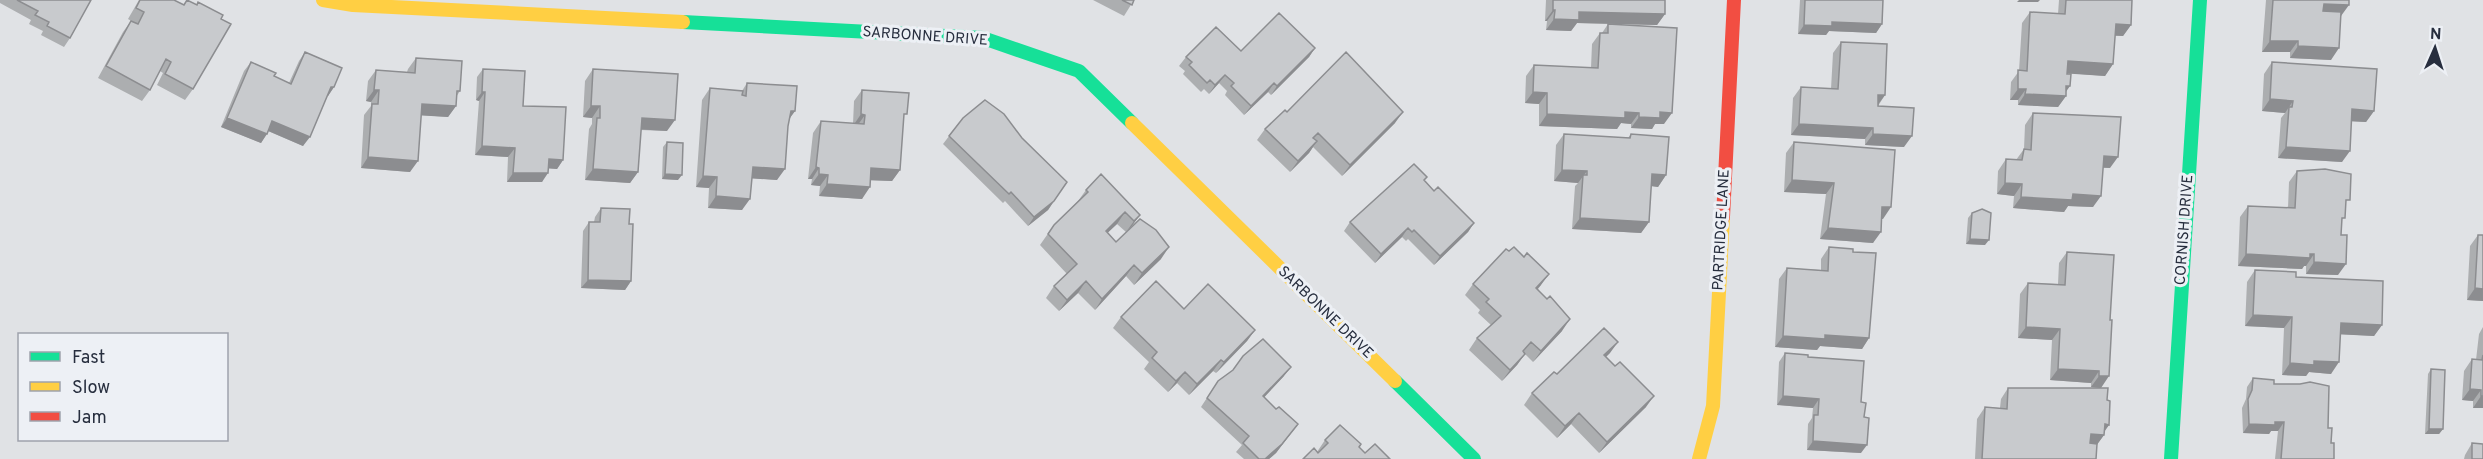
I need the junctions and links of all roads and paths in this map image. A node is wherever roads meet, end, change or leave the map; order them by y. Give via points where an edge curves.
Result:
1 (323, 0) edge
2 (1734, 0) edge
3 (2200, 0) edge
4 (1474, 459) edge
5 (1699, 459) edge
6 (2171, 459) edge

1 - 4 street, SARBONNE DRIVE via 353,5 983,38 1079,71
2 - 5 street, PARTRIDGE LANE via 1713,406
3 - 6 street, CORNISH DRIVE

